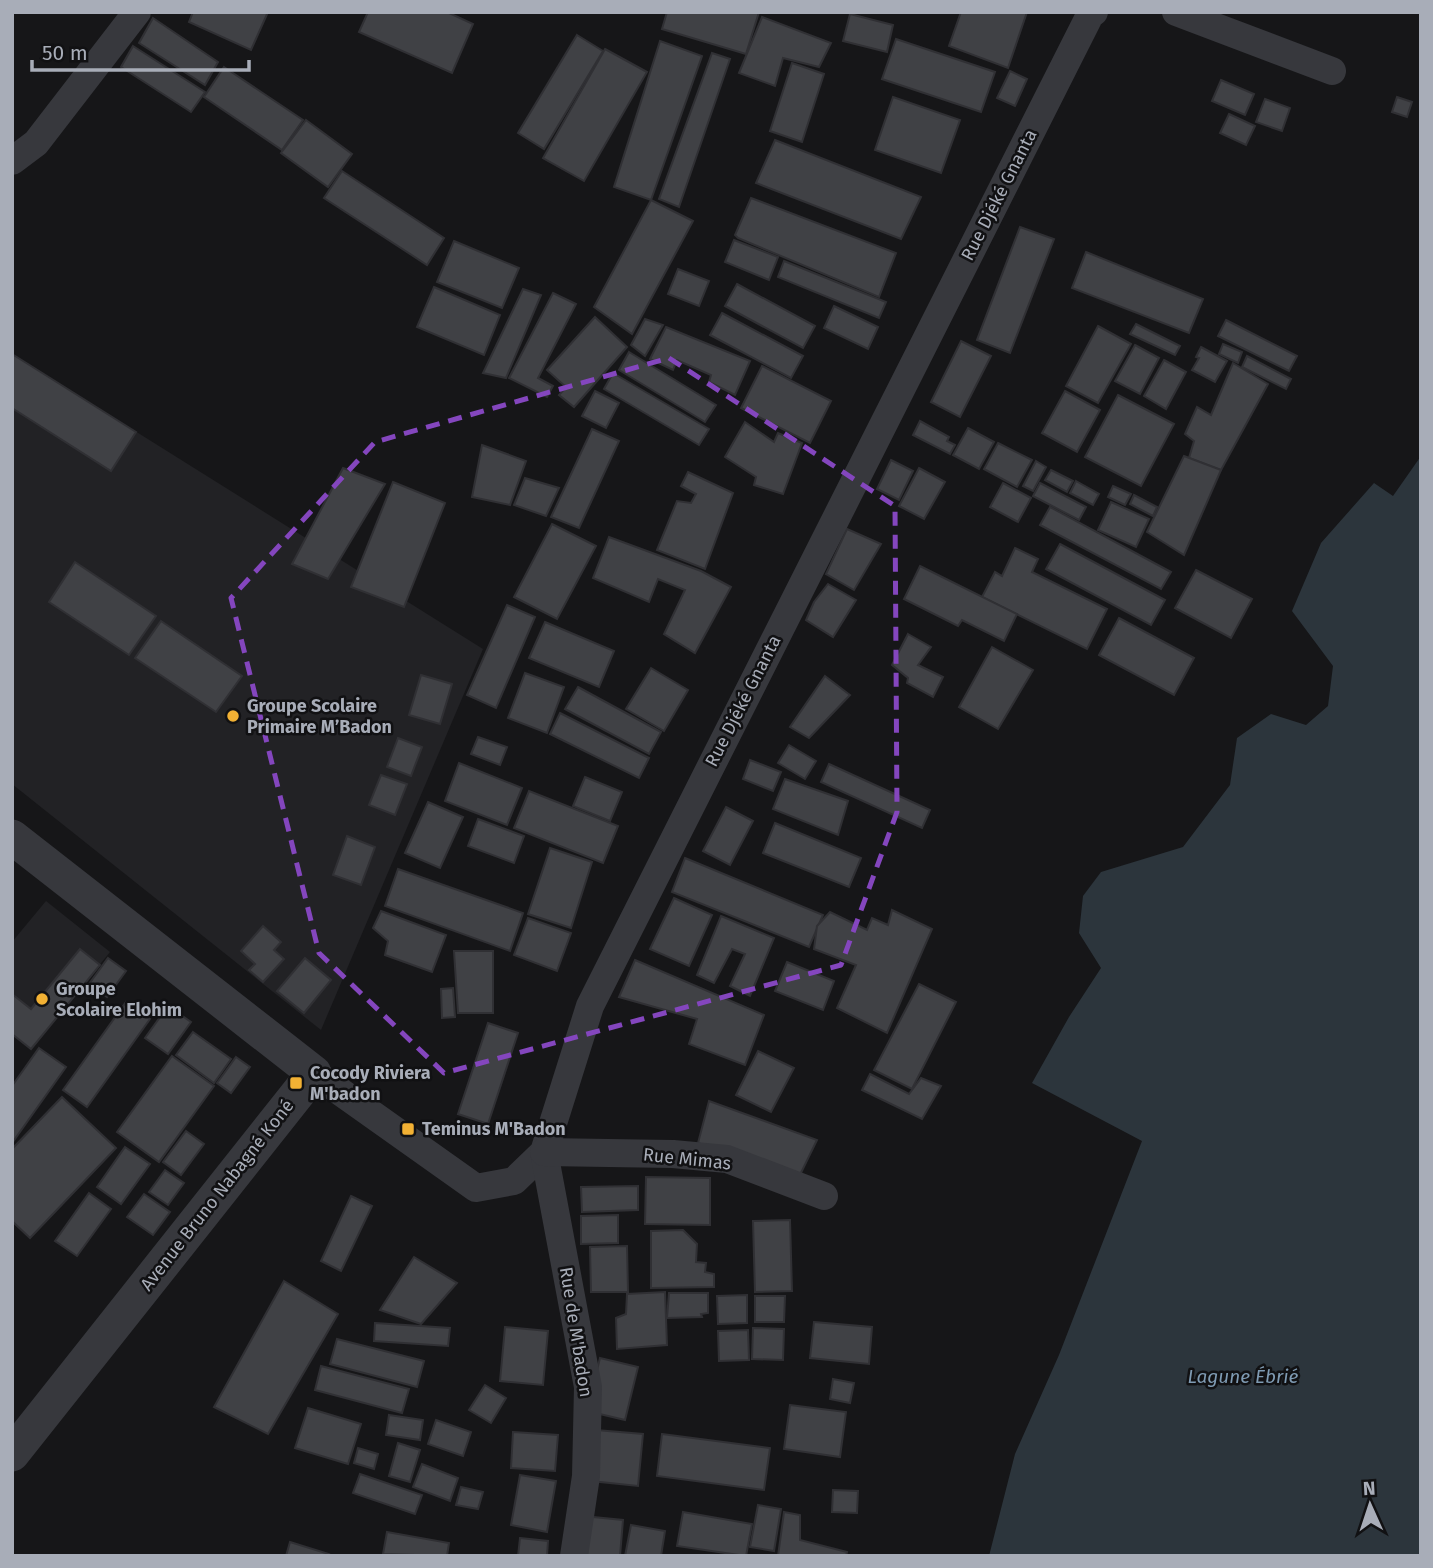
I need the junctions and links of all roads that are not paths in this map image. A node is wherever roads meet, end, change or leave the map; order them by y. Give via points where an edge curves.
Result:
1 (137, 12) edge
2 (1094, 12) edge
3 (1176, 12) edge
4 (1332, 71) dead end
5 (12, 161) edge
6 (12, 837) edge
7 (314, 1073) junction
8 (544, 1152) junction
9 (824, 1196) dead end
10 (12, 1454) edge
11 (574, 1556) edge

1 - 5 street via 36,143
2 - 8 street, Rue Djéké Gnanta via 590,1006
3 - 4 street
6 - 7 street
7 - 8 street, Rue Djéké Gnanta via 477,1188 514,1181
7 - 10 street, Avenue Bruno Nabagné Koné
8 - 9 street, Rue Mimas via 727,1159
8 - 11 street, Rue de M'badon via 588,1387 586,1476

